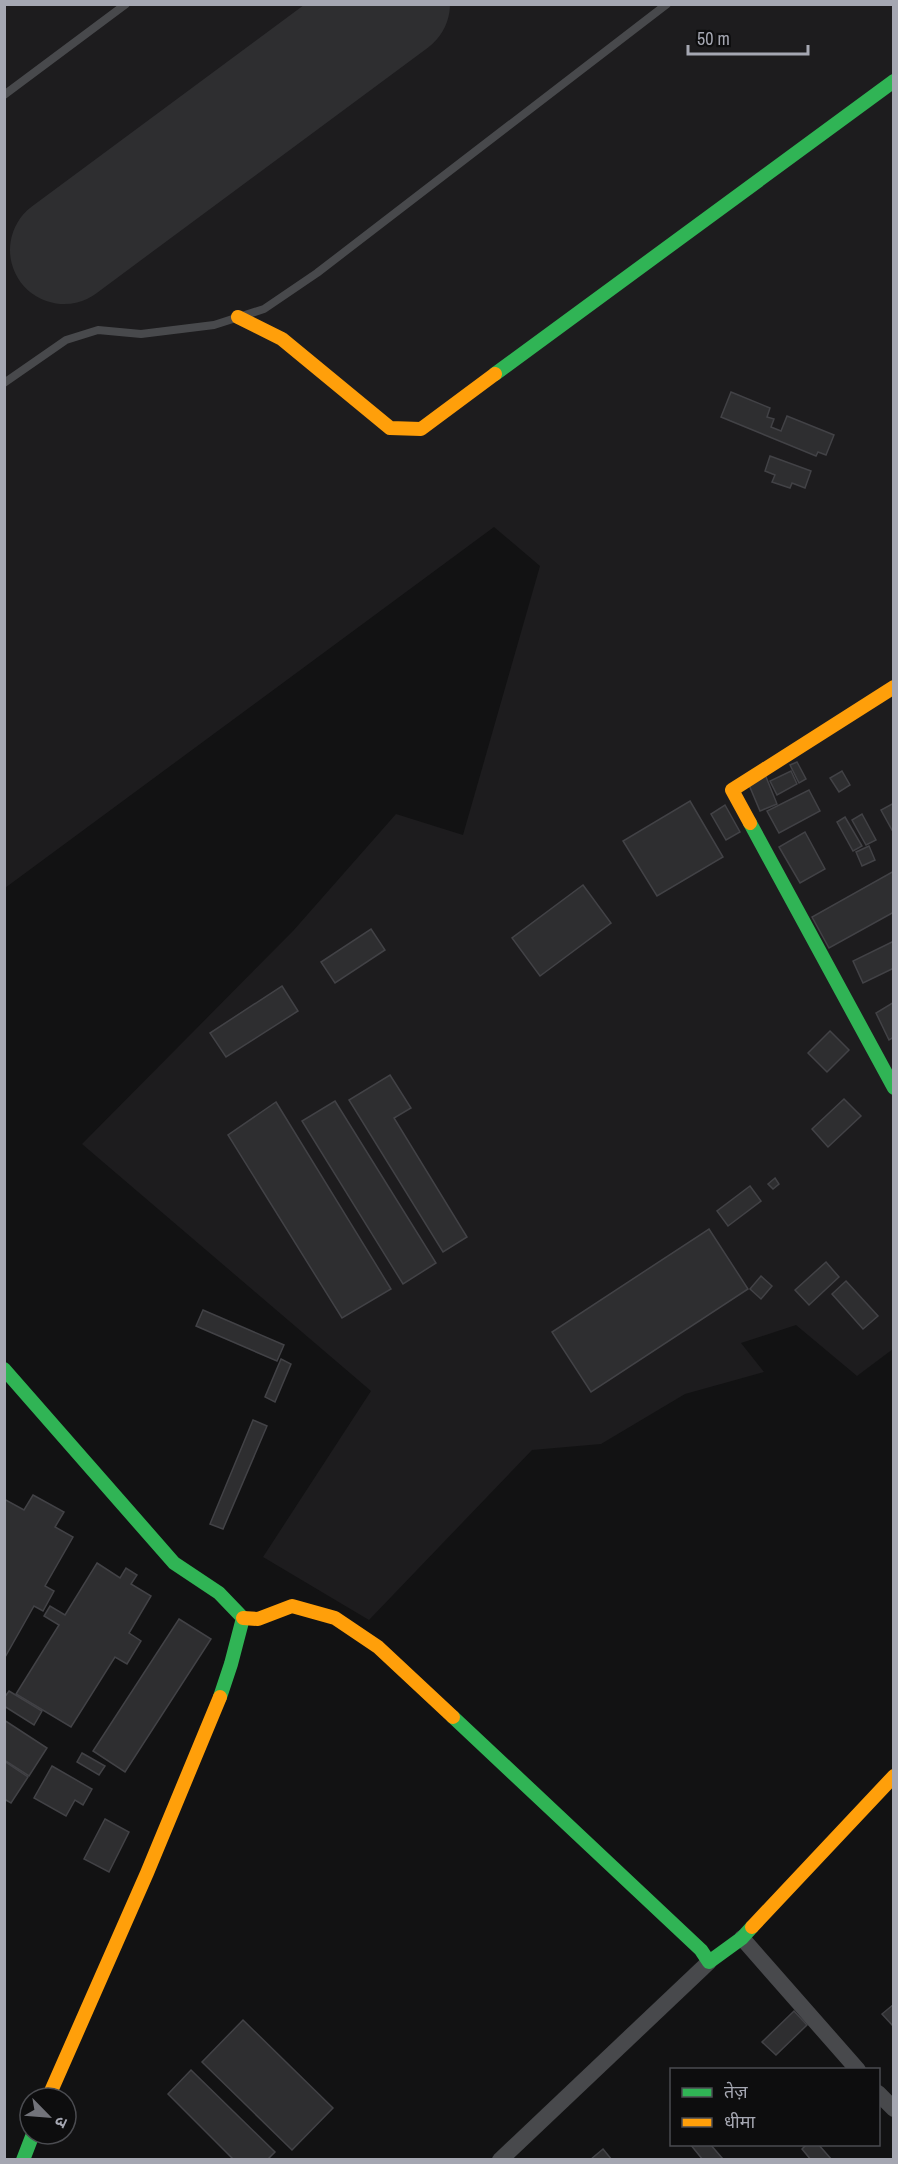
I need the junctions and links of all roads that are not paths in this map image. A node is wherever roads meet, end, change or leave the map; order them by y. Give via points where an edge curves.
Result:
1 (126, 4) edge
2 (667, 4) edge
3 (894, 81) edge
4 (4, 95) edge
5 (238, 317) junction
6 (4, 383) edge
7 (894, 687) edge
8 (894, 1088) edge
9 (4, 1369) edge
10 (243, 1618) junction
11 (894, 1776) edge
12 (741, 1938) junction
13 (709, 1962) junction
14 (856, 2068) edge
15 (53, 2086) edge
16 (880, 2093) edge
17 (894, 2109) edge
18 (500, 2160) edge

1 - 4 lane
2 - 5 lane via 317,273 264,309
3 - 5 street via 421,429 390,428 282,339
5 - 6 lane via 214,325 141,334 98,330 66,339
7 - 8 street via 732,790
9 - 10 street via 174,1563 219,1593
10 - 13 street via 258,1619 292,1606 335,1618 378,1647 701,1950
10 - 15 street via 212,1718
11 - 12 street
12 - 13 street
12 - 14 street
13 - 18 street
16 - 17 street

